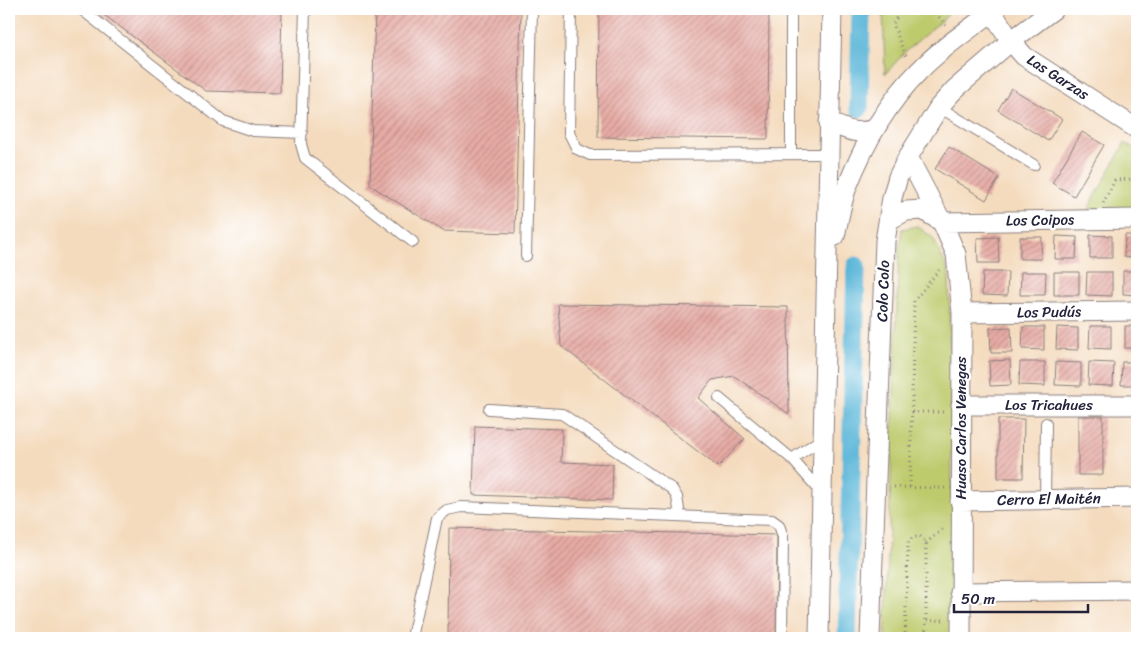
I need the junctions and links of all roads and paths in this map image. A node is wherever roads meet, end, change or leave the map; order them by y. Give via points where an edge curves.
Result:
1 (80, 9) edge
2 (305, 9) edge
3 (532, 9) edge
4 (571, 9) edge
5 (791, 9) edge
6 (832, 9) edge
7 (901, 9) edge
8 (932, 9) edge
9 (1054, 9) edge
10 (991, 11) edge
11 (946, 26) dead end
12 (1011, 41) junction
13 (908, 61) dead end
14 (939, 107) junction
15 (829, 122) junction
16 (1137, 128) edge
17 (874, 129) junction
18 (302, 133) junction
19 (791, 154) junction
20 (829, 154) junction
21 (908, 157) junction
22 (1034, 165) dead end
23 (1137, 179) edge
24 (1104, 218) junction
25 (1137, 218) edge
26 (888, 220) junction
27 (942, 222) junction
28 (414, 242) dead end
29 (955, 251) junction
30 (526, 256) dead end
31 (826, 268) junction
32 (1137, 311) edge
33 (962, 313) junction
34 (719, 398) dead end
35 (1137, 405) edge
36 (489, 409) dead end
37 (961, 409) junction
38 (912, 412) junction
39 (1046, 423) dead end
40 (823, 438) junction
41 (792, 459) junction
42 (876, 487) junction
43 (910, 488) junction
44 (822, 493) junction
45 (960, 494) junction
46 (1137, 498) edge
47 (1045, 499) junction
48 (680, 516) junction
49 (1137, 590) edge
50 (960, 592) junction
51 (412, 638) edge
52 (782, 638) edge
53 (819, 638) edge
54 (870, 638) edge
55 (904, 638) edge
56 (926, 638) edge
57 (961, 638) edge

1 - 18 lane via 224,121 253,131
2 - 18 lane
3 - 30 lane
4 - 19 lane via 569,134 577,148 590,155
5 - 19 lane
6 - 15 street
7 - 13 path via 893,24
8 - 11 path
9 - 12 street, Colo Colo
10 - 12 street, Las Garzas
10 - 17 street via 918,71 889,105
12 - 14 street, Colo Colo
12 - 16 street, Las Garzas via 1024,56
14 - 21 street, Colo Colo
14 - 22 lane
15 - 17 street via 848,131 863,133
15 - 20 street
17 - 31 street via 846,189
18 - 28 lane via 305,158
19 - 20 lane
20 - 31 street
21 - 26 street, Colo Colo via 898,177
21 - 27 street, Huaso Carlos Venegas
23 - 24 path via 1115,180 1103,201
24 - 25 street, Los Coipos
24 - 27 street, Los Coipos
26 - 27 street via 906,211 923,210
26 - 42 street, Colo Colo
27 - 29 street, Huaso Carlos Venegas
29 - 33 street, Huaso Carlos Venegas
29 - 38 path via 914,301
31 - 40 street
32 - 33 street, Los Pudús
33 - 37 street, Huaso Carlos Venegas
34 - 41 lane
35 - 37 street, Los Tricahues
36 - 48 lane via 562,414 672,489 677,497
37 - 38 path
37 - 45 street, Huaso Carlos Venegas
38 - 43 path
39 - 47 lane
40 - 41 lane
40 - 44 street
41 - 44 lane
42 - 43 path
42 - 54 street, Colo Colo
43 - 45 path
44 - 53 street
45 - 47 street, Cerro El Maitén
45 - 50 street, Huaso Carlos Venegas
46 - 47 street, Cerro El Maitén
48 - 51 lane via 461,507 447,510 437,518
48 - 52 lane via 772,520 780,525 783,537
49 - 50 street
50 - 57 street, Huaso Carlos Venegas
55 - 56 path via 908,543 920,536 926,543

